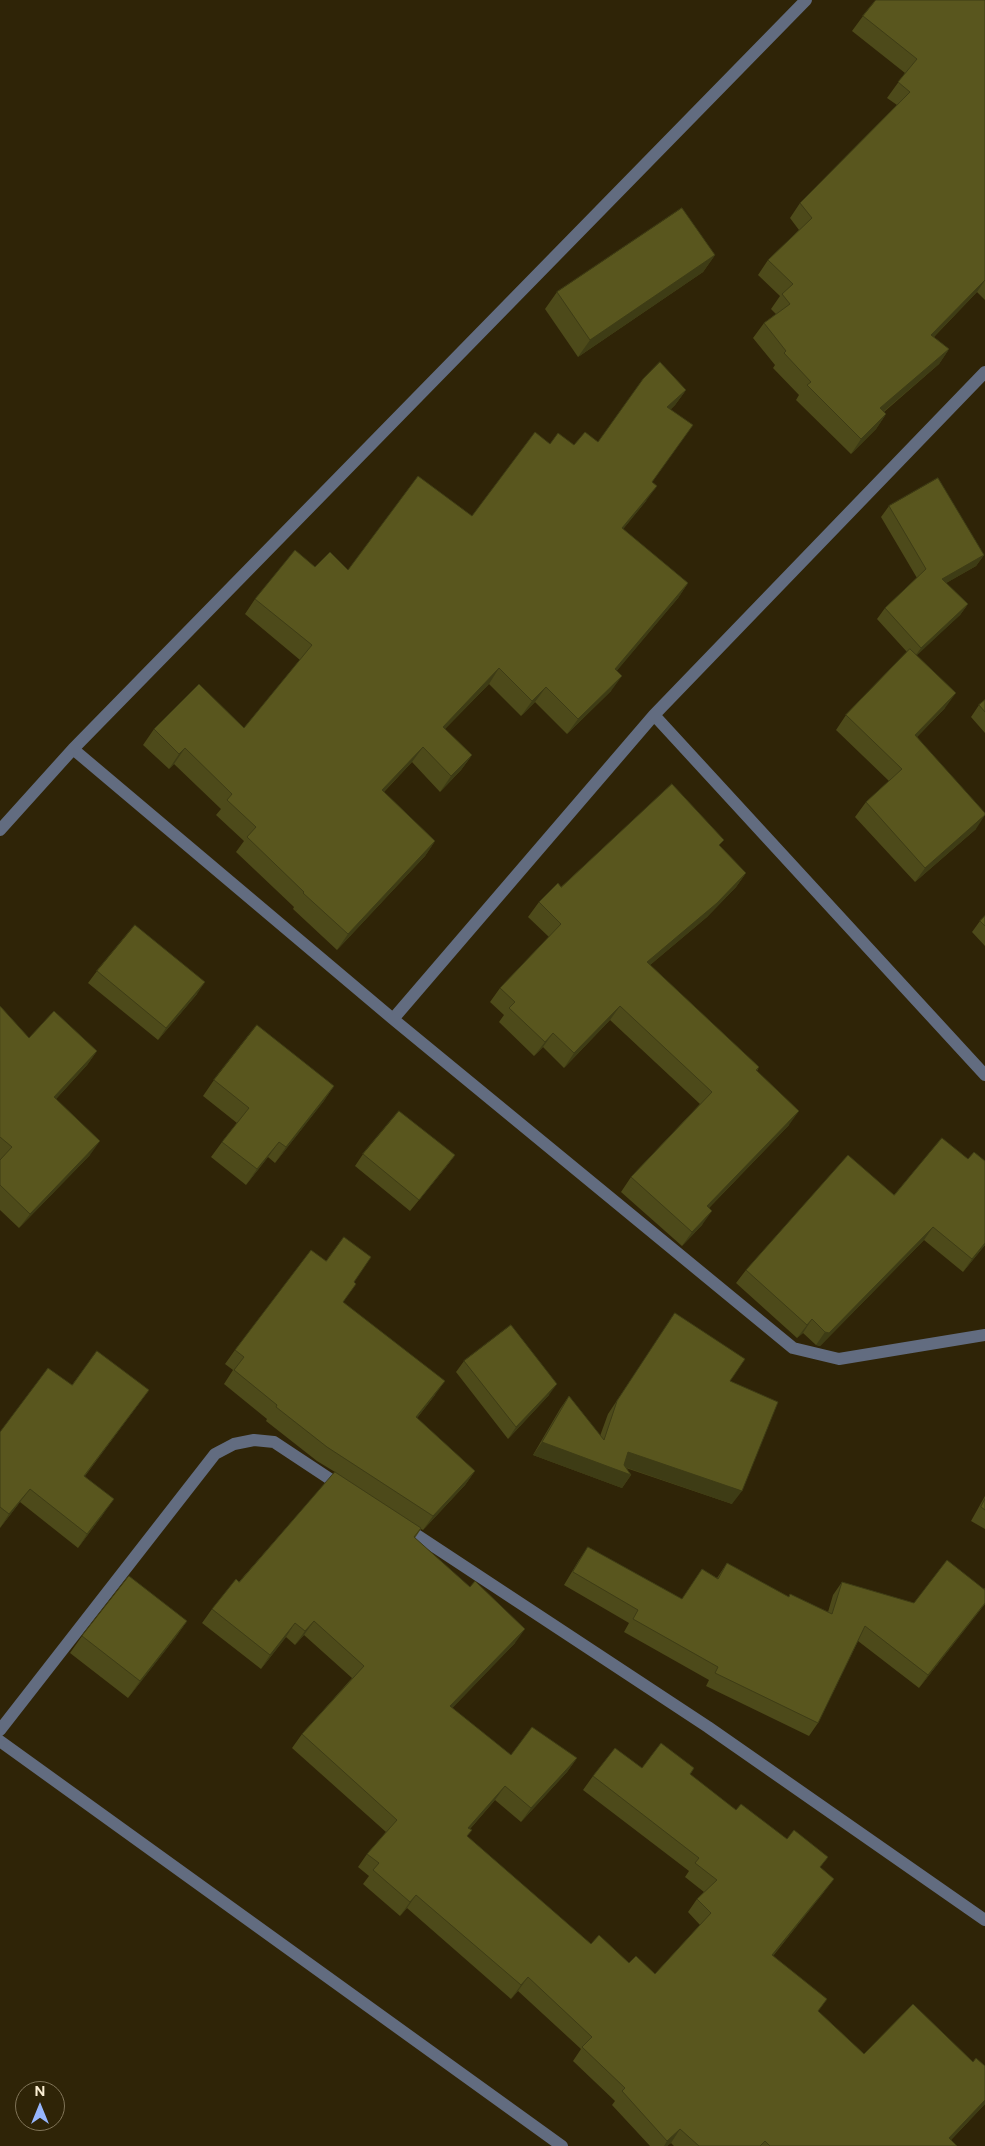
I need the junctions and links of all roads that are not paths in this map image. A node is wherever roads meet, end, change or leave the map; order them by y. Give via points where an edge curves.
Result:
1 (806, 0) edge
2 (985, 372) edge
3 (654, 715) junction
4 (73, 749) junction
5 (0, 830) edge
6 (392, 1019) junction
7 (985, 1075) edge
8 (985, 1335) edge
9 (349, 1491) edge
10 (391, 1518) edge
11 (0, 1730) edge
12 (0, 1741) edge
13 (985, 1920) edge
14 (562, 2146) edge

1 - 4 street
2 - 3 street
3 - 6 street
3 - 7 street
4 - 5 street
4 - 6 street
6 - 8 street via 792,1348 839,1359
9 - 11 street via 274,1442 254,1440 234,1444 215,1454
10 - 13 street via 708,1727
12 - 14 street

